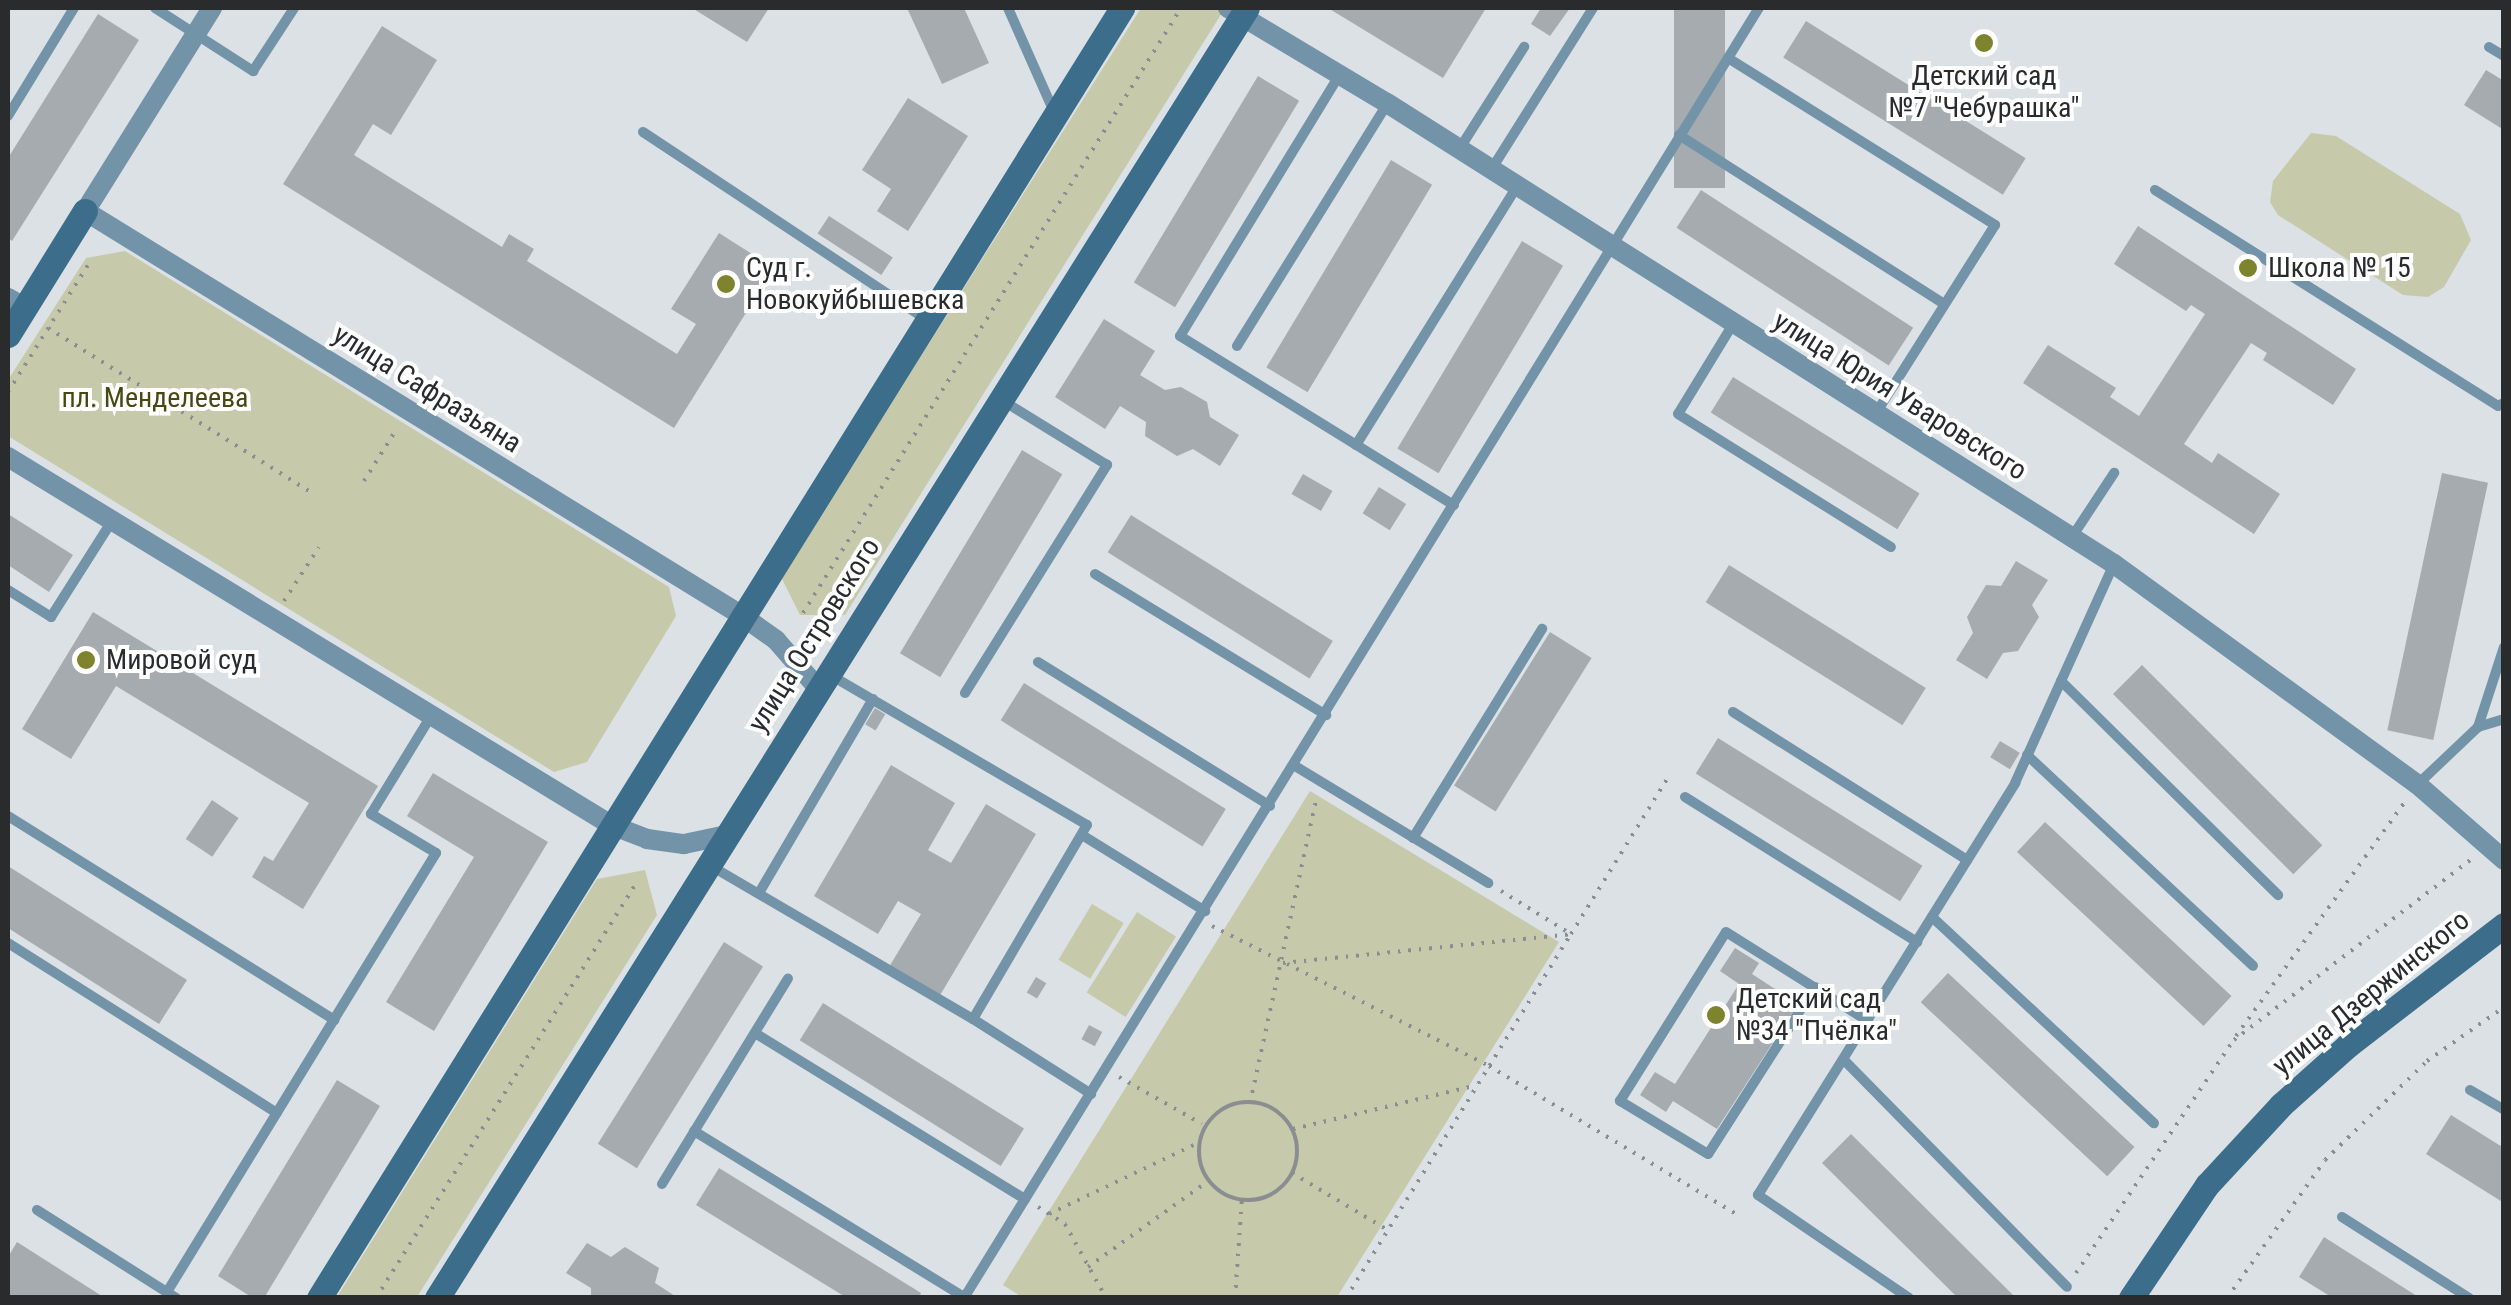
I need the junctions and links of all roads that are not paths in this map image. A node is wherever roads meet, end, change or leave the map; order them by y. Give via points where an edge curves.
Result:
1 (74, 8) edge
2 (155, 8) edge
3 (212, 8) edge
4 (294, 8) edge
5 (1008, 8) edge
6 (1122, 8) edge
7 (1593, 8) edge
8 (1759, 8) edge
9 (1239, 10) edge
10 (196, 34) junction
11 (2489, 47) dead end
12 (1524, 48) dead end
13 (2504, 56) edge
14 (1728, 58) junction
15 (1340, 74) junction
16 (1387, 103) junction
17 (1056, 115) junction
18 (8, 116) edge
19 (643, 132) dead end
20 (1679, 135) junction
21 (1460, 149) junction
22 (1492, 170) junction
23 (1517, 186) junction
24 (2155, 190) dead end
25 (86, 211) junction
26 (1612, 246) junction
27 (16, 303) edge
28 (1944, 304) junction
29 (927, 320) junction
30 (1734, 323) junction
31 (8, 336) edge
32 (1237, 346) dead end
33 (999, 398) junction
34 (2504, 403) edge
35 (1876, 413) junction
36 (1356, 445) junction
37 (8, 458) edge
38 (2114, 473) dead end
39 (1454, 505) junction
40 (112, 521) junction
41 (2072, 537) junction
42 (1892, 547) dead end
43 (2114, 564) junction
44 (1096, 574) dead end
45 (8, 590) edge
46 (741, 615) junction
47 (1542, 628) dead end
48 (2504, 646) edge
49 (1038, 662) dead end
50 (821, 680) junction
51 (2061, 680) junction
52 (965, 693) dead end
53 (873, 700) junction
54 (1733, 712) dead end
55 (432, 716) junction
56 (1326, 716) junction
57 (2504, 719) edge
58 (2478, 727) junction
59 (2027, 756) junction
60 (1295, 766) junction
61 (2417, 784) junction
62 (1685, 797) dead end
63 (1270, 806) junction
64 (8, 816) edge
65 (611, 826) junction
66 (1082, 834) junction
67 (723, 836) junction
68 (1413, 838) junction
69 (2497, 852) edge
70 (1967, 860) junction
71 (706, 863) junction
72 (1488, 883) road end
73 (759, 893) junction
74 (2278, 895) dead end
75 (1202, 915) junction
76 (1932, 917) junction
77 (2504, 925) edge
78 (8, 942) edge
79 (1917, 942) junction
80 (2252, 966) dead end
81 (788, 978) dead end
82 (1814, 987) junction
83 (973, 1019) junction
84 (334, 1020) junction
85 (1868, 1020) junction
86 (754, 1033) junction
87 (1844, 1060) junction
88 (2470, 1090) dead end
89 (1091, 1094) junction
90 (2504, 1110) edge
91 (277, 1112) junction
92 (2154, 1123) dead end
93 (694, 1130) junction
94 (662, 1184) dead end
95 (1025, 1200) junction
96 (36, 1210) dead end
97 (2342, 1217) dead end
98 (2066, 1287) road end
99 (172, 1295) edge
100 (964, 1297) edge
101 (319, 1298) edge
102 (437, 1298) edge
103 (1909, 1298) edge
104 (2131, 1298) edge
105 (2469, 1298) edge

1 - 18 lane
2 - 10 lane
3 - 10 street
4 - 10 lane via 253,71
5 - 17 lane
6 - 17 main road
7 - 22 lane
8 - 14 lane
9 - 15 street, улица Юрия Уваровского
9 - 33 main road, улица Островского
10 - 25 street
11 - 13 lane
12 - 21 lane
14 - 20 lane
14 - 28 lane via 1995,225
15 - 16 street, улица Юрия Уваровского
15 - 36 lane via 1180,336
16 - 21 street, улица Юрия Уваровского
16 - 32 lane
17 - 29 main road
19 - 29 lane
20 - 26 lane
20 - 28 lane
21 - 22 street, улица Юрия Уваровского
22 - 23 street, улица Юрия Уваровского
23 - 26 street, улица Юрия Уваровского
23 - 36 lane
24 - 34 lane via 2498,406
25 - 27 main road
25 - 46 street, улица Сафразьяна
26 - 30 street, улица Юрия Уваровского
26 - 39 lane
27 - 31 main road
28 - 35 lane
29 - 46 main road
30 - 35 street, улица Юрия Уваровского
30 - 42 lane via 1678,414
33 - 50 main road, улица Островского
33 - 52 lane via 1107,465
35 - 41 street, улица Юрия Уваровского
36 - 39 lane
37 - 40 street
38 - 41 lane
39 - 56 lane
40 - 45 lane via 51,617
40 - 55 street
41 - 43 street, улица Юрия Уваровского
43 - 51 lane
43 - 61 street, улица Юрия Уваровского
44 - 56 lane
46 - 50 street, улица Сафразьяна
46 - 65 main road
47 - 68 lane
48 - 58 lane
49 - 63 lane
50 - 53 lane
50 - 67 main road, улица Островского
51 - 59 lane
51 - 74 lane
53 - 66 lane via 1088,825
53 - 73 lane
54 - 70 lane
55 - 65 street
55 - 84 lane via 371,814 436,853
56 - 60 lane
57 - 58 lane
58 - 61 lane
59 - 70 lane
59 - 80 lane
60 - 63 lane
60 - 68 lane
61 - 69 street, улица Юрия Уваровского
62 - 79 lane
63 - 75 lane
64 - 84 lane
65 - 67 street via 684,844
65 - 101 main road
66 - 75 lane
66 - 83 lane
67 - 71 main road, улица Островского
68 - 72 lane
70 - 76 lane
71 - 73 lane
71 - 102 main road, улица Островского
73 - 83 lane
75 - 89 lane
76 - 79 lane
76 - 92 lane
77 - 104 main road, улица Дзержинского via 2348,1045 2281,1106 2207,1185
78 - 91 lane
79 - 85 lane
81 - 86 lane
82 - 82 lane via 1726,932 1620,1101 1708,1154
82 - 85 lane
83 - 89 lane
84 - 91 lane
85 - 87 lane
86 - 93 lane
86 - 95 lane
87 - 98 lane
87 - 103 lane via 1758,1195
88 - 90 lane
89 - 95 lane
91 - 99 lane
93 - 94 lane
93 - 100 lane
95 - 100 lane
96 - 99 lane
97 - 105 lane

